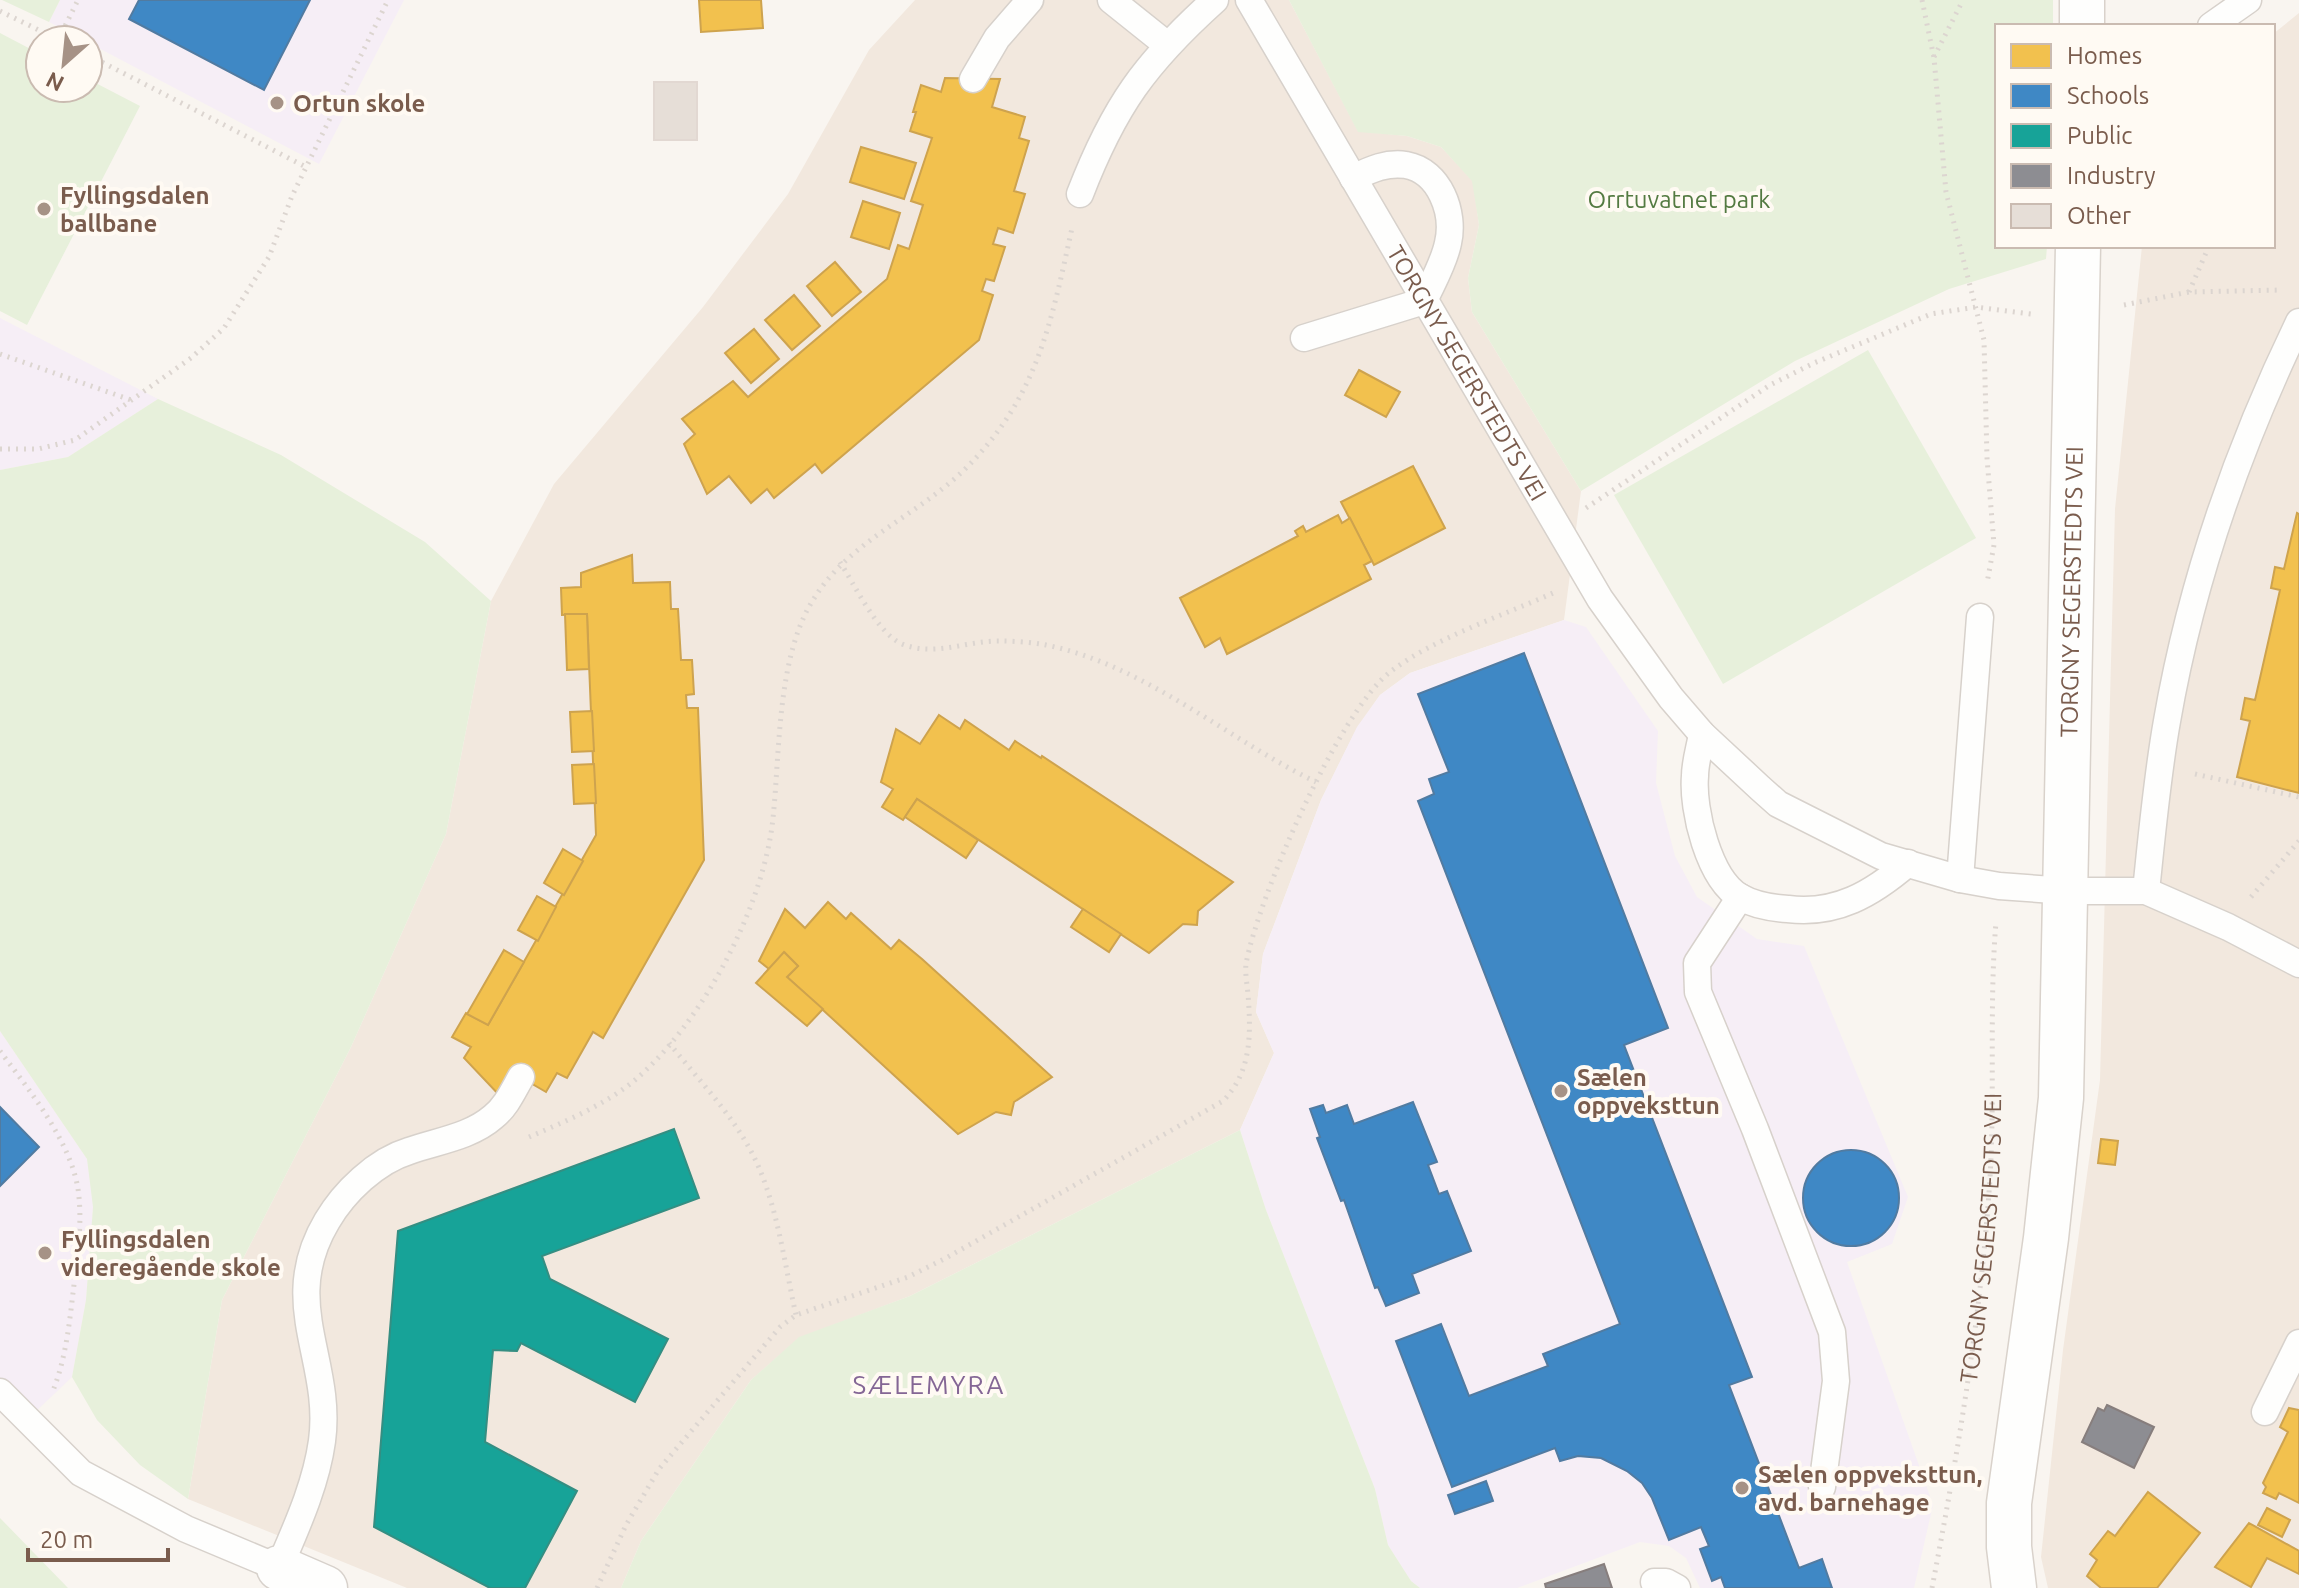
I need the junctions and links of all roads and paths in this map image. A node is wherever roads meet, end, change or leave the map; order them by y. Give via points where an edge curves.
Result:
1 (78, 0) edge
2 (388, 0) edge
3 (1030, 0) edge
4 (1111, 0) edge
5 (1215, 0) edge
6 (1249, 0) edge
7 (1922, 0) edge
8 (1963, 0) edge
9 (2082, 0) edge
10 (2248, 0) edge
11 (0, 11) edge
12 (26, 24) edge
13 (67, 24) edge
14 (2082, 24) edge
15 (2214, 24) edge
16 (1166, 44) junction
17 (1934, 58) junction
18 (104, 63) edge
19 (973, 79) dead end
20 (306, 167) junction
21 (1353, 178) junction
22 (1080, 194) joint
23 (2078, 248) edge
24 (2208, 248) edge
25 (2189, 292) junction
26 (2291, 293) dead end
27 (1424, 301) junction
28 (2123, 305) dead end
29 (1976, 307) junction
30 (2044, 316) dead end
31 (2299, 322) edge
32 (1304, 338) dead end
33 (0, 354) edge
34 (132, 401) junction
35 (0, 449) edge
36 (1555, 528) junction
37 (840, 562) junction
38 (1587, 577) junction
39 (1980, 617) joint
40 (1702, 734) junction
41 (2160, 766) junction
42 (1316, 782) junction
43 (2299, 797) edge
44 (2299, 841) edge
45 (1908, 863) junction
46 (1960, 879) junction
47 (1999, 886) junction
48 (2067, 891) junction
49 (2146, 891) junction
50 (1740, 897) junction
51 (2228, 927) junction
52 (2299, 964) edge
53 (669, 1043) junction
54 (0, 1051) edge
55 (521, 1077) dead end
56 (524, 1139) dead end
57 (796, 1315) junction
58 (2299, 1343) edge
59 (0, 1392) edge
60 (2265, 1412) dead end
61 (39, 1433) junction
62 (1822, 1487) dead end
63 (279, 1568) junction
64 (325, 1588) edge
65 (597, 1588) edge
66 (1932, 1588) edge
67 (2014, 1588) edge

1 - 13 path
2 - 20 path
3 - 19 lane via 997,38
4 - 16 lane
5 - 16 lane
6 - 21 lane, TORGNY SEGERSTEDTS VEI
7 - 17 path
8 - 17 path
9 - 14 main road
10 - 15 lane
11 - 12 path
16 - 22 lane via 1130,88 1100,140
17 - 29 path via 1946,192
18 - 20 path
20 - 34 path via 269,257 239,309 208,344
21 - 27 lane, TORGNY SEGERSTEDTS VEI
21 - 27 lane via 1377,166 1408,165 1439,186 1450,212 1448,243
22 - 37 path via 1048,336 1024,395 963,471
23 - 48 main road, TORGNY SEGERSTEDTS VEI
24 - 25 path
25 - 26 path
25 - 28 path
27 - 32 lane
27 - 36 lane, TORGNY SEGERSTEDTS VEI
29 - 30 path
29 - 36 path via 1931,314 1770,385
29 - 39 path via 1984,340 1994,545
31 - 41 lane via 2263,396 2208,550
33 - 34 path
34 - 35 path via 75,440 38,449
36 - 38 lane, TORGNY SEGERSTEDTS VEI
37 - 42 path via 873,616 899,643 928,650 996,641 1046,645 1094,660
37 - 53 path via 811,602 786,674 773,822 755,899 721,972
38 - 40 lane, TORGNY SEGERSTEDTS VEI
38 - 42 path via 1435,645 1388,673
39 - 46 lane
40 - 45 lane, TORGNY SEGERSTEDTS VEI via 1778,804 1881,856
40 - 50 lane via 1694,777 1701,830 1720,878
41 - 43 path
41 - 49 lane
42 - 57 path via 1266,898 1246,966 1248,1061 1238,1086 1223,1101 921,1271
44 - 51 path
45 - 46 lane, TORGNY SEGERSTEDTS VEI
45 - 50 lane via 1881,887 1835,907 1809,912
46 - 47 lane, TORGNY SEGERSTEDTS VEI
47 - 48 lane, TORGNY SEGERSTEDTS VEI
47 - 66 path, TORGNY SEGERSTEDTS VEI via 1991,983 1990,1175 1981,1281 1956,1470
48 - 49 lane
48 - 67 main road, TORGNY SEGERSTEDTS VEI via 2061,1098 2009,1503
49 - 51 lane
50 - 62 lane via 1697,963 1698,992 1832,1332 1836,1381
51 - 52 lane
53 - 56 path via 634,1080 567,1121
53 - 57 path via 752,1153 773,1213
54 - 61 path via 52,1128 78,1189 79,1236 69,1325 61,1374
55 - 63 lane via 493,1117 456,1137 405,1152 355,1184 327,1221 309,1261 305,1318 321,1381 322,1440 305,1504
57 - 65 path via 752,1358 659,1469
58 - 60 lane
59 - 61 lane
61 - 63 lane via 81,1473 186,1529
63 - 64 main road

